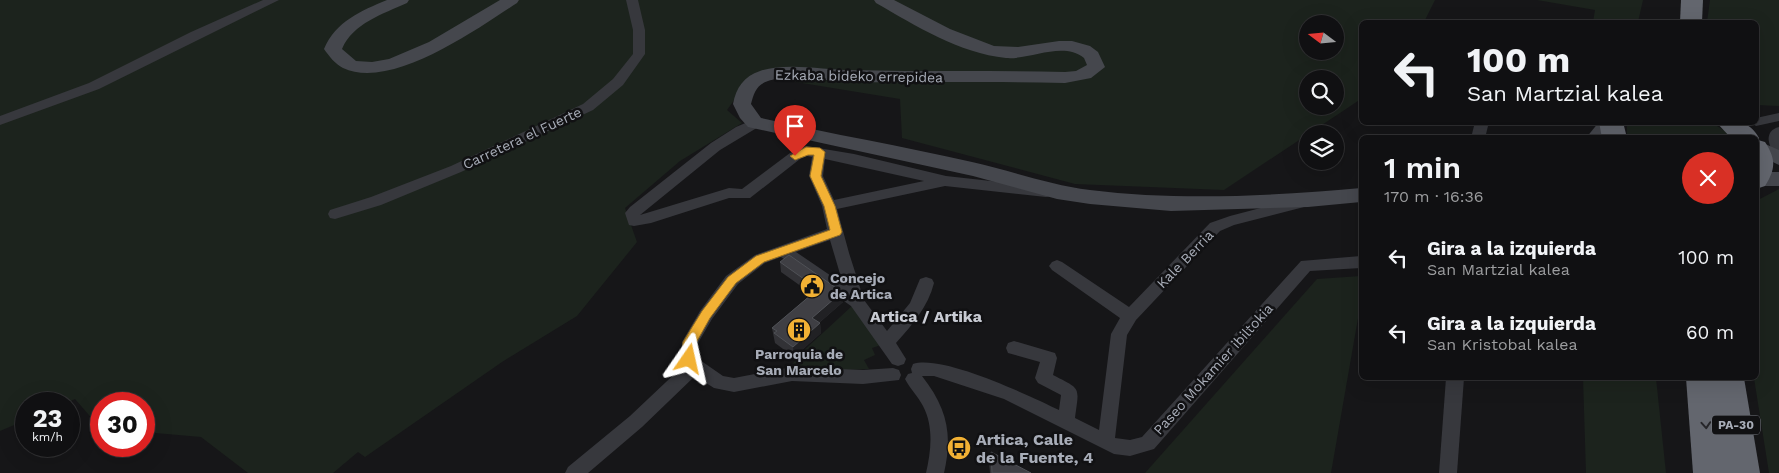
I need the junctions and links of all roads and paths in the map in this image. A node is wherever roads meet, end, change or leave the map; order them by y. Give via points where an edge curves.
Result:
1 (273, 0) edge
2 (402, 0) edge
3 (510, 0) edge
4 (632, 0) edge
5 (882, 0) edge
6 (1673, 0) edge
7 (1692, 0) edge
8 (1672, 20) edge
9 (1691, 20) edge
10 (1759, 116) edge
11 (0, 121) edge
12 (755, 122) junction
13 (1759, 122) edge
14 (1778, 122) edge
15 (1732, 125) edge
16 (1743, 135) edge
17 (1759, 148) edge
18 (1779, 151) edge
19 (820, 152) junction
20 (1759, 152) edge
21 (1779, 158) edge
22 (1759, 175) edge
23 (1779, 179) edge
24 (1759, 180) edge
25 (946, 181) junction
26 (1057, 192) junction
27 (1359, 195) edge
28 (1308, 200) junction
29 (830, 206) junction
30 (335, 214) dead end
31 (836, 232) junction
32 (782, 250) junction
33 (1359, 262) edge
34 (1057, 266) dead end
35 (926, 284) dead end
36 (857, 302) junction
37 (1130, 316) junction
38 (886, 343) junction
39 (1014, 348) dead end
40 (693, 366) junction
41 (896, 367) junction
42 (916, 374) junction
43 (1455, 380) edge
44 (1702, 380) edge
45 (1729, 380) edge
46 (1066, 422) junction
47 (1106, 442) junction
48 (574, 473) edge
49 (934, 473) edge
50 (1448, 473) edge
51 (1710, 473) edge
52 (1743, 473) edge

1 - 11 street via 94,86
2 - 3 street via 343,31 335,40 333,50 340,59 354,66 401,61 432,47
4 - 30 street, Carretera el Fuerte via 640,30 639,54 618,82 588,108 456,169
5 - 12 street, Ezkaba bideko errepidea via 930,26 993,50 1018,52 1065,45 1082,48 1095,60 1096,67 1079,76 1065,78 843,76 784,72 764,75 752,82 742,104
6 - 8 highway
7 - 9 highway
10 - 14 street
12 - 19 street via 710,149 640,205 632,213 634,220 651,218 729,193 745,194 795,156 806,151
12 - 26 street via 973,169
13 - 14 street
14 - 18 street via 1775,136
15 - 16 highway
17 - 21 street
19 - 25 street
19 - 29 street via 816,176
20 - 22 highway via 1762,170
23 - 24 street
25 - 26 street
25 - 29 street
26 - 28 street via 1171,204
27 - 28 street
28 - 37 street, Kale Berria via 1216,227
29 - 31 street
31 - 32 street
31 - 36 street
32 - 36 street
32 - 40 street via 760,259 732,280 690,342 689,359
33 - 47 street, Paseo Mokamier ibiltokia via 1306,266 1148,443 1130,448
34 - 37 street
35 - 38 street via 918,302
36 - 38 street
37 - 47 street, Kale Berria via 1119,334
38 - 41 street
39 - 46 street via 1049,358 1044,378 1070,392
40 - 41 street, Paseo Mokamier ibiltokia via 720,382 734,385 792,374 863,378
40 - 48 street via 617,439
41 - 42 street, Paseo Mokamier ibiltokia via 903,381
42 - 46 street, Paseo Mokamier ibiltokia via 934,369 1010,394
42 - 49 street via 936,414 940,451
43 - 50 street
44 -> 51 highway, PA-30
45 - 52 highway, PA-30
46 - 47 street, Paseo Mokamier ibiltokia

